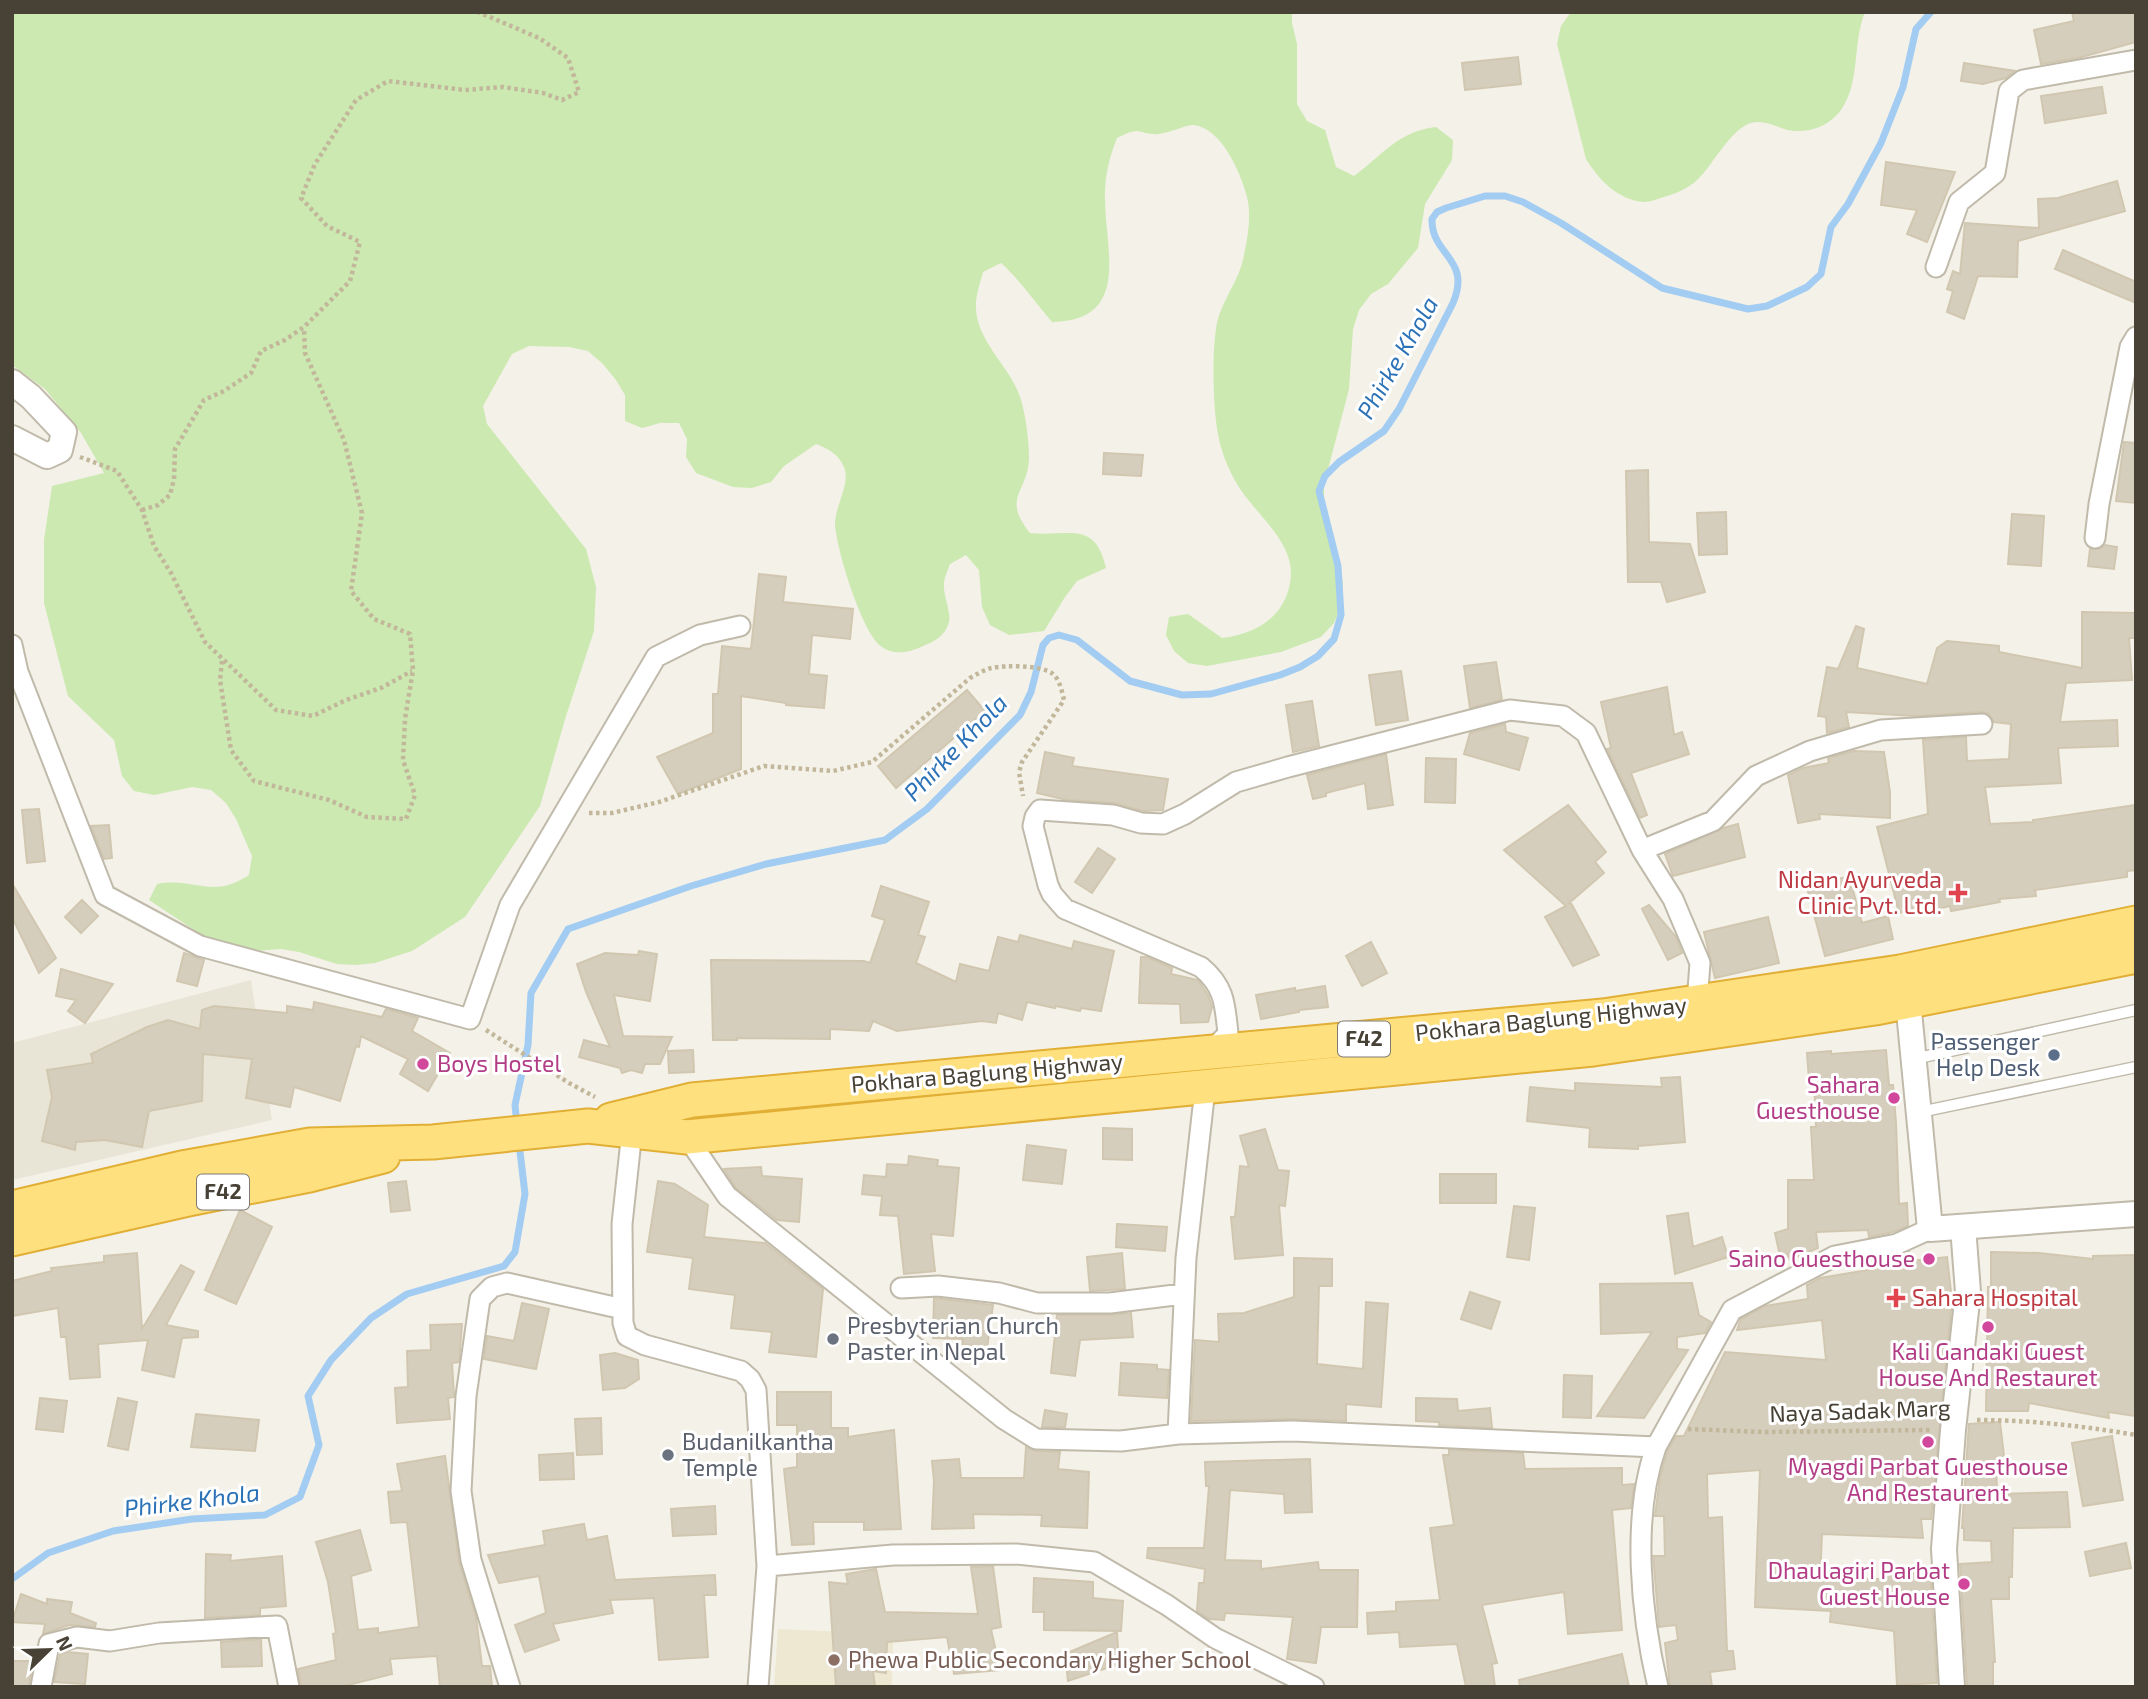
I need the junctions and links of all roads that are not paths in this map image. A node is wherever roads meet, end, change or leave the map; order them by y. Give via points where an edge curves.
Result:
1 (2136, 60) edge
2 (1936, 267) dead end
3 (2136, 337) edge
4 (12, 382) edge
5 (12, 438) edge
6 (2095, 538) dead end
7 (740, 626) dead end
8 (12, 645) edge
9 (1982, 724) dead end
10 (1642, 850) junction
11 (2136, 923) edge
12 (2136, 956) edge
13 (1908, 1001) junction
14 (1698, 1003) junction
15 (2136, 1010) edge
16 (1209, 1054) junction
17 (1913, 1059) junction
18 (2136, 1067) edge
19 (1205, 1087) junction
20 (1919, 1112) junction
21 (588, 1126) junction
22 (632, 1131) junction
23 (687, 1136) junction
24 (433, 1142) junction
25 (12, 1208) edge
26 (2136, 1214) edge
27 (1963, 1227) junction
28 (1930, 1229) junction
29 (12, 1239) edge
30 (901, 1288) dead end
31 (1183, 1294) junction
32 (622, 1309) junction
33 (1178, 1434) junction
34 (1656, 1447) junction
35 (767, 1566) junction
36 (41, 1687) edge
37 (289, 1687) edge
38 (510, 1687) edge
39 (758, 1687) edge
40 (1314, 1687) edge
41 (1658, 1687) edge
42 (1952, 1687) edge

1 - 2 street via 2022,80 2009,91 1995,173 1959,202
3 - 6 street via 2130,347
4 - 5 street via 64,432 60,450 47,456
7 - 8 street via 700,635 656,657 510,905 470,1019 200,946 105,895
9 - 10 street via 1881,730 1810,751 1756,776 1713,821
10 - 14 street via 1673,899 1700,963
10 - 16 street via 1586,733 1563,716 1510,710 1236,782 1163,824 1040,810 1033,826 1048,885 1065,909 1202,967 1214,978 1224,996 1228,1034
11 - 14 highway, Pokhara Baglung Highway / F42 via 1900,972
12 - 13 highway, Pokhara Baglung Highway / F42
13 - 17 street
13 - 19 highway, Pokhara Baglung Highway / F42 via 1593,1049
14 - 16 highway, Pokhara Baglung Highway / F42
15 - 17 lane
16 - 19 street
16 - 21 highway, Pokhara Baglung Highway / F42 via 692,1100
17 - 20 street
18 - 20 lane
19 - 23 highway, Pokhara Baglung Highway / F42
19 - 31 street
20 - 28 street
21 - 22 highway, F42
21 - 24 highway, F42
22 - 23 highway, Pokhara Baglung Highway / F42
22 - 32 street via 622,1224
23 - 33 street via 727,1196 1004,1419 1036,1439 1121,1441
24 - 25 highway, F42 via 310,1145 182,1168
24 - 29 highway, F42 via 309,1175
26 - 27 street
27 - 28 street
27 - 42 street via 1968,1292 1944,1549
28 - 34 street via 1897,1244 1835,1256 1732,1310
30 - 31 street via 938,1286 1037,1303 1110,1303
31 - 33 street
32 - 35 street via 627,1336 741,1371 750,1378 756,1390
32 - 38 street via 507,1283 492,1287 480,1299 466,1396 461,1491 471,1560
33 - 34 street via 1293,1431
34 - 41 street via 1641,1538 1644,1617
35 - 39 street
35 - 40 street via 893,1555 1016,1554 1094,1562 1215,1638
36 - 37 street via 49,1644 77,1636 110,1641 159,1633 277,1626

